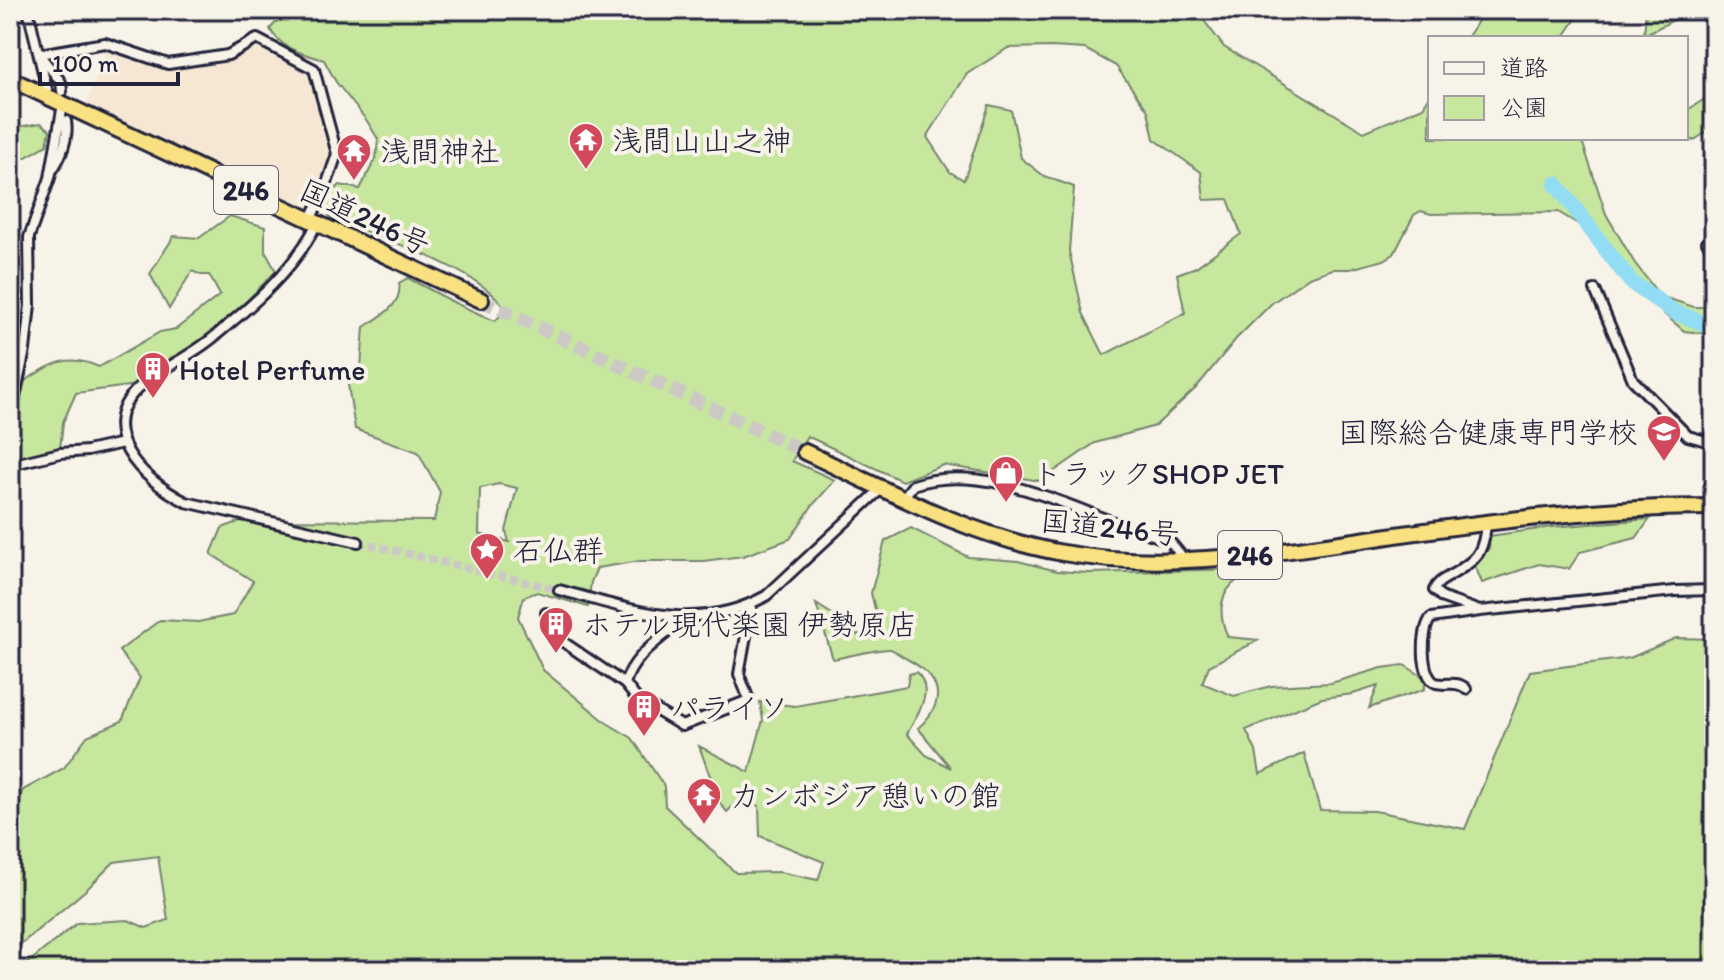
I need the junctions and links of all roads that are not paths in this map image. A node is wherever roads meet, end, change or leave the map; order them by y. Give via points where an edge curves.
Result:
1 (28, 10) edge
2 (39, 54) junction
3 (10, 79) edge
4 (58, 98) junction
5 (66, 121) dead end
6 (50, 174) junction
7 (314, 221) junction
8 (1707, 242) dead end
9 (1714, 251) edge
10 (1595, 290) dead end
11 (481, 300) tunnel mouth
12 (10, 421) edge
13 (123, 443) junction
14 (1714, 443) edge
15 (805, 452) tunnel mouth
16 (10, 468) edge
17 (882, 488) junction
18 (903, 498) junction
19 (1714, 507) edge
20 (10, 514) edge
21 (1486, 522) junction
22 (358, 542) tunnel mouth
23 (1186, 561) junction
24 (559, 590) tunnel mouth
25 (1714, 590) edge
26 (752, 603) junction
27 (1480, 611) junction
28 (546, 613) dead end
29 (685, 618) junction
30 (625, 684) junction
31 (1466, 689) dead end

1 - 2 street
2 - 4 street
2 - 4 street via 61,82
2 - 7 street via 105,43 168,64 228,55 257,39 314,69 337,154
3 - 4 highway, 国道246号 / 246
4 - 6 street
4 - 7 highway, 国道246号 / 246
5 - 6 street via 68,132
6 - 12 street via 29,237 30,305
7 - 11 highway, 国道246号 / 246
7 - 13 street via 298,258 235,319 135,393 120,422
8 - 9 street
10 - 14 street via 1633,380 1688,436
13 - 16 street
13 - 22 street via 144,473 186,502
15 - 17 highway, 国道246号 / 246
16 - 20 street
17 - 18 highway, 国道246号 / 246
17 - 26 street via 780,584
18 - 23 highway, 国道246号 / 246 via 1021,544 1123,561
18 - 23 street via 913,485 937,480 1011,486 1164,539
19 - 21 highway, 国道246号 / 246 via 1610,509
21 - 23 highway, 国道246号 / 246
21 - 27 street via 1482,551 1434,590
24 - 29 street
25 - 27 street
26 - 29 street
26 - 30 street via 739,668 749,700 682,726 637,699
27 - 31 street via 1431,618 1424,630 1430,679
28 - 30 street via 556,637
29 - 30 street via 639,657

